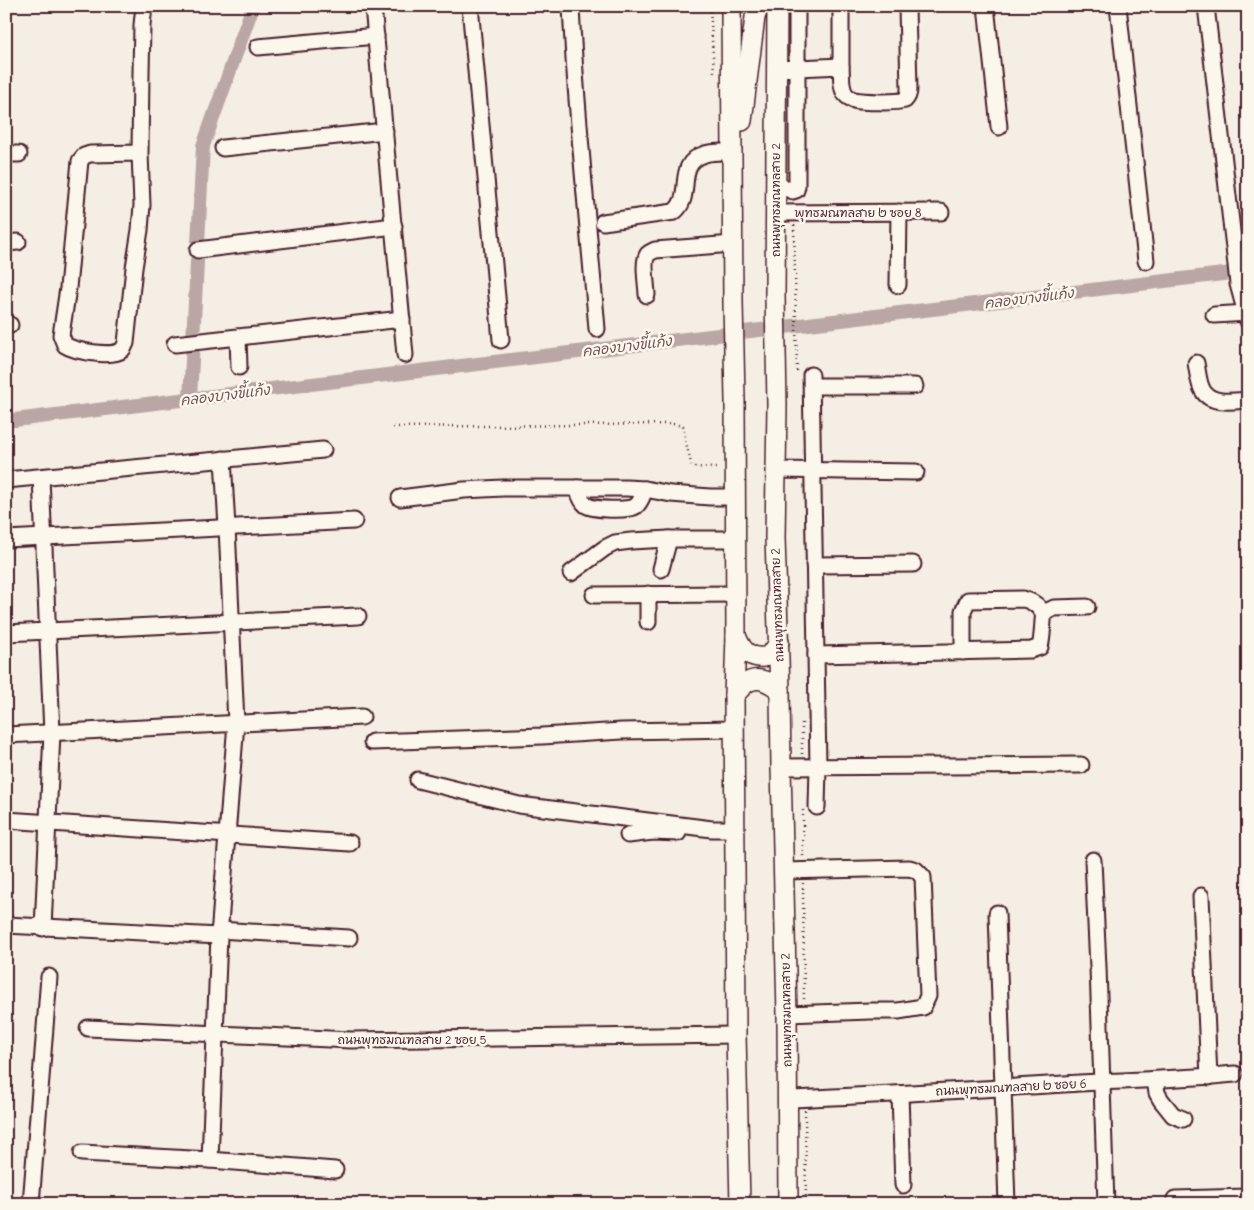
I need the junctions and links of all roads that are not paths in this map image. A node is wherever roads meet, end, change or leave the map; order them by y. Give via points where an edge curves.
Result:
1 (144, 6) edge
2 (373, 6) edge
3 (470, 6) edge
4 (570, 6) edge
5 (731, 6) edge
6 (759, 6) edge
7 (777, 6) edge
8 (798, 6) edge
9 (841, 6) edge
10 (907, 6) edge
11 (986, 6) edge
12 (1118, 6) edge
13 (1206, 6) edge
14 (376, 36) junction
15 (258, 47) dead end
16 (841, 66) junction
17 (798, 68) junction
18 (776, 69) junction
19 (999, 127) dead end
20 (385, 131) junction
21 (223, 148) dead end
22 (732, 152) junction
23 (140, 154) junction
24 (775, 184) junction
25 (733, 200) junction
26 (776, 212) junction
27 (899, 212) junction
28 (941, 212) dead end
29 (603, 222) dead end
30 (394, 226) junction
31 (733, 244) junction
32 (198, 250) dead end
33 (1146, 262) dead end
34 (898, 285) dead end
35 (647, 295) dead end
36 (1214, 315) dead end
37 (1247, 316) edge
38 (402, 319) junction
39 (597, 329) dead end
40 (238, 336) junction
41 (500, 340) dead end
42 (175, 344) dead end
43 (405, 355) dead end
44 (1196, 363) dead end
45 (239, 367) dead end
46 (915, 386) dead end
47 (1248, 400) edge
48 (323, 450) dead end
49 (223, 459) junction
50 (776, 470) junction
51 (813, 471) junction
52 (916, 472) dead end
53 (41, 477) junction
54 (6, 480) edge
55 (577, 488) junction
56 (645, 489) junction
57 (735, 497) junction
58 (400, 498) dead end
59 (354, 521) dead end
60 (227, 527) junction
61 (44, 537) junction
62 (6, 539) edge
63 (669, 539) junction
64 (735, 539) junction
65 (913, 564) dead end
66 (814, 566) junction
67 (661, 569) dead end
68 (571, 573) dead end
69 (648, 594) junction
70 (736, 594) junction
71 (594, 595) dead end
72 (1087, 607) dead end
73 (1044, 613) junction
74 (358, 616) dead end
75 (231, 622) junction
76 (648, 622) dead end
77 (48, 630) junction
78 (6, 633) edge
79 (736, 636) junction
80 (779, 642) junction
81 (963, 652) junction
82 (816, 655) junction
83 (780, 690) junction
84 (734, 695) junction
85 (362, 718) dead end
86 (236, 723) junction
87 (735, 729) junction
88 (52, 733) junction
89 (6, 735) edge
90 (372, 742) dead end
91 (1081, 765) dead end
92 (818, 766) junction
93 (781, 767) junction
94 (418, 780) dead end
95 (817, 807) dead end
96 (6, 820) edge
97 (48, 823) junction
98 (735, 832) junction
99 (227, 834) junction
100 (628, 835) dead end
101 (350, 842) dead end
102 (1092, 860) dead end
103 (783, 871) junction
104 (1201, 896) dead end
105 (997, 913) dead end
106 (6, 925) edge
107 (42, 928) junction
108 (219, 933) junction
109 (349, 938) dead end
110 (48, 977) dead end
111 (787, 1014) junction
112 (88, 1028) dead end
113 (215, 1034) junction
114 (736, 1035) junction
115 (1235, 1074) dead end
116 (1209, 1076) junction
117 (1155, 1080) junction
118 (1101, 1082) junction
119 (1003, 1088) junction
120 (900, 1094) junction
121 (788, 1099) junction
122 (1183, 1118) dead end
123 (82, 1153) dead end
124 (210, 1160) junction
125 (335, 1170) dead end
126 (903, 1186) dead end
127 (1248, 1197) edge
128 (1175, 1200) dead end
129 (31, 1204) edge
130 (740, 1204) edge
131 (788, 1204) edge
132 (1008, 1204) edge
133 (1106, 1204) edge

1 - 23 street
2 - 14 street
3 - 41 street
4 - 39 street
5 - 22 main road
6 - 25 main road via 754,17
7 - 18 main road, ถนนพุทธมณฑลสาย 2
8 - 17 street
9 - 16 street
10 - 16 street via 909,88 905,100 853,100 843,90
11 - 19 street
12 - 33 street
13 - 37 street via 1238,284
14 - 15 street
14 - 20 street
16 - 17 street
17 - 18 street
17 - 24 street via 797,186 793,191
18 - 24 main road, ถนนพุทธมณฑลสาย 2
20 - 21 street
20 - 30 street
22 - 25 main road
22 - 29 street via 706,153 692,160 686,170 684,199 674,212
23 - 23 street via 90,154 80,161 61,334 65,345 70,348 111,353 120,352 126,343 142,205
24 - 26 main road, ถนนพุทธมณฑลสาย 2
25 - 31 main road
26 - 27 street, พุทธมณฑลสาย ๒ ซอย 8
26 - 50 main road, ถนนพุทธมณฑลสาย 2
27 - 28 street, พุทธมณฑลสาย ๒ ซอย 8
27 - 34 street
30 - 32 street
30 - 38 street
31 - 35 street via 650,252 645,262
31 - 57 main road
36 - 37 street
38 - 40 street
38 - 43 street
40 - 42 street
40 - 45 street
44 - 47 street via 1203,391 1208,396 1217,400
46 - 51 street via 806,379
48 - 49 street
49 - 53 street
49 - 60 street
50 - 51 street
50 - 80 main road, ถนนพุทธมณฑลสาย 2
51 - 52 street
51 - 66 street
53 - 54 street
53 - 61 street
55 - 56 street
55 - 56 street via 586,505 611,509 637,505
55 - 58 street via 503,488
56 - 57 street via 671,494
57 - 64 main road
59 - 60 street
60 - 61 street
60 - 75 street
61 - 62 street
61 - 77 street
63 - 64 street
63 - 67 street
63 - 68 street via 615,543
64 - 70 main road
65 - 66 street
66 - 82 street
69 - 70 street
69 - 71 street
69 - 76 street
70 - 79 main road
72 - 73 street via 1054,608
73 - 81 street via 1040,647
73 - 81 street via 1029,600 968,600 962,611
74 - 75 street
75 - 77 street
75 - 86 street
77 - 78 street
77 - 88 street
79 - 80 main road via 752,656 769,656
79 - 84 main road
80 - 83 main road, ถนนพุทธมณฑลสาย 2
81 - 82 street
82 - 92 street
83 - 84 main road via 772,683 750,680
83 - 93 main road, ถนนพุทธมณฑลสาย 2
84 - 87 main road
85 - 86 street
86 - 88 street
86 - 99 street
87 - 90 street
87 - 98 main road
88 - 89 street
88 - 97 street
91 - 92 street
92 - 93 street
92 - 95 street
93 - 103 main road, ถนนพุทธมณฑลสาย 2
94 - 98 street via 519,804
96 - 97 street
97 - 99 street
97 - 107 street
98 - 100 street
98 - 114 main road
99 - 101 street
99 - 108 street
102 - 118 street
103 - 111 main road, ถนนพุทธมณฑลสาย 2
103 - 111 street via 916,870 923,877 928,996 923,1007 898,1011
104 - 116 street
105 - 119 street
106 - 107 street
107 - 108 street
108 - 109 street
108 - 113 street
110 - 129 street
111 - 121 main road, ถนนพุทธมณฑลสาย 2
112 - 113 street, ถนนพุทธมณฑลสาย 2 ซอย 5
113 - 114 street, ถนนพุทธมณฑลสาย 2 ซอย 5 via 351,1040
113 - 124 street
114 - 130 main road
115 - 116 street, ถนนพุทธมณฑลสาย ๒ ซอย 6
116 - 117 street, ถนนพุทธมณฑลสาย ๒ ซอย 6
117 - 118 street, ถนนพุทธมณฑลสาย ๒ ซอย 6
117 - 122 street via 1161,1100 1173,1115
118 - 119 street, ถนนพุทธมณฑลสาย ๒ ซอย 6
118 - 133 street
119 - 120 street, ถนนพุทธมณฑลสาย ๒ ซอย 6
119 - 132 street
120 - 121 street, ถนนพุทธมณฑลสาย ๒ ซอย 6
120 - 126 street
121 - 131 main road, ถนนพุทธมณฑลสาย 2
123 - 124 street
124 - 125 street
127 - 128 street

